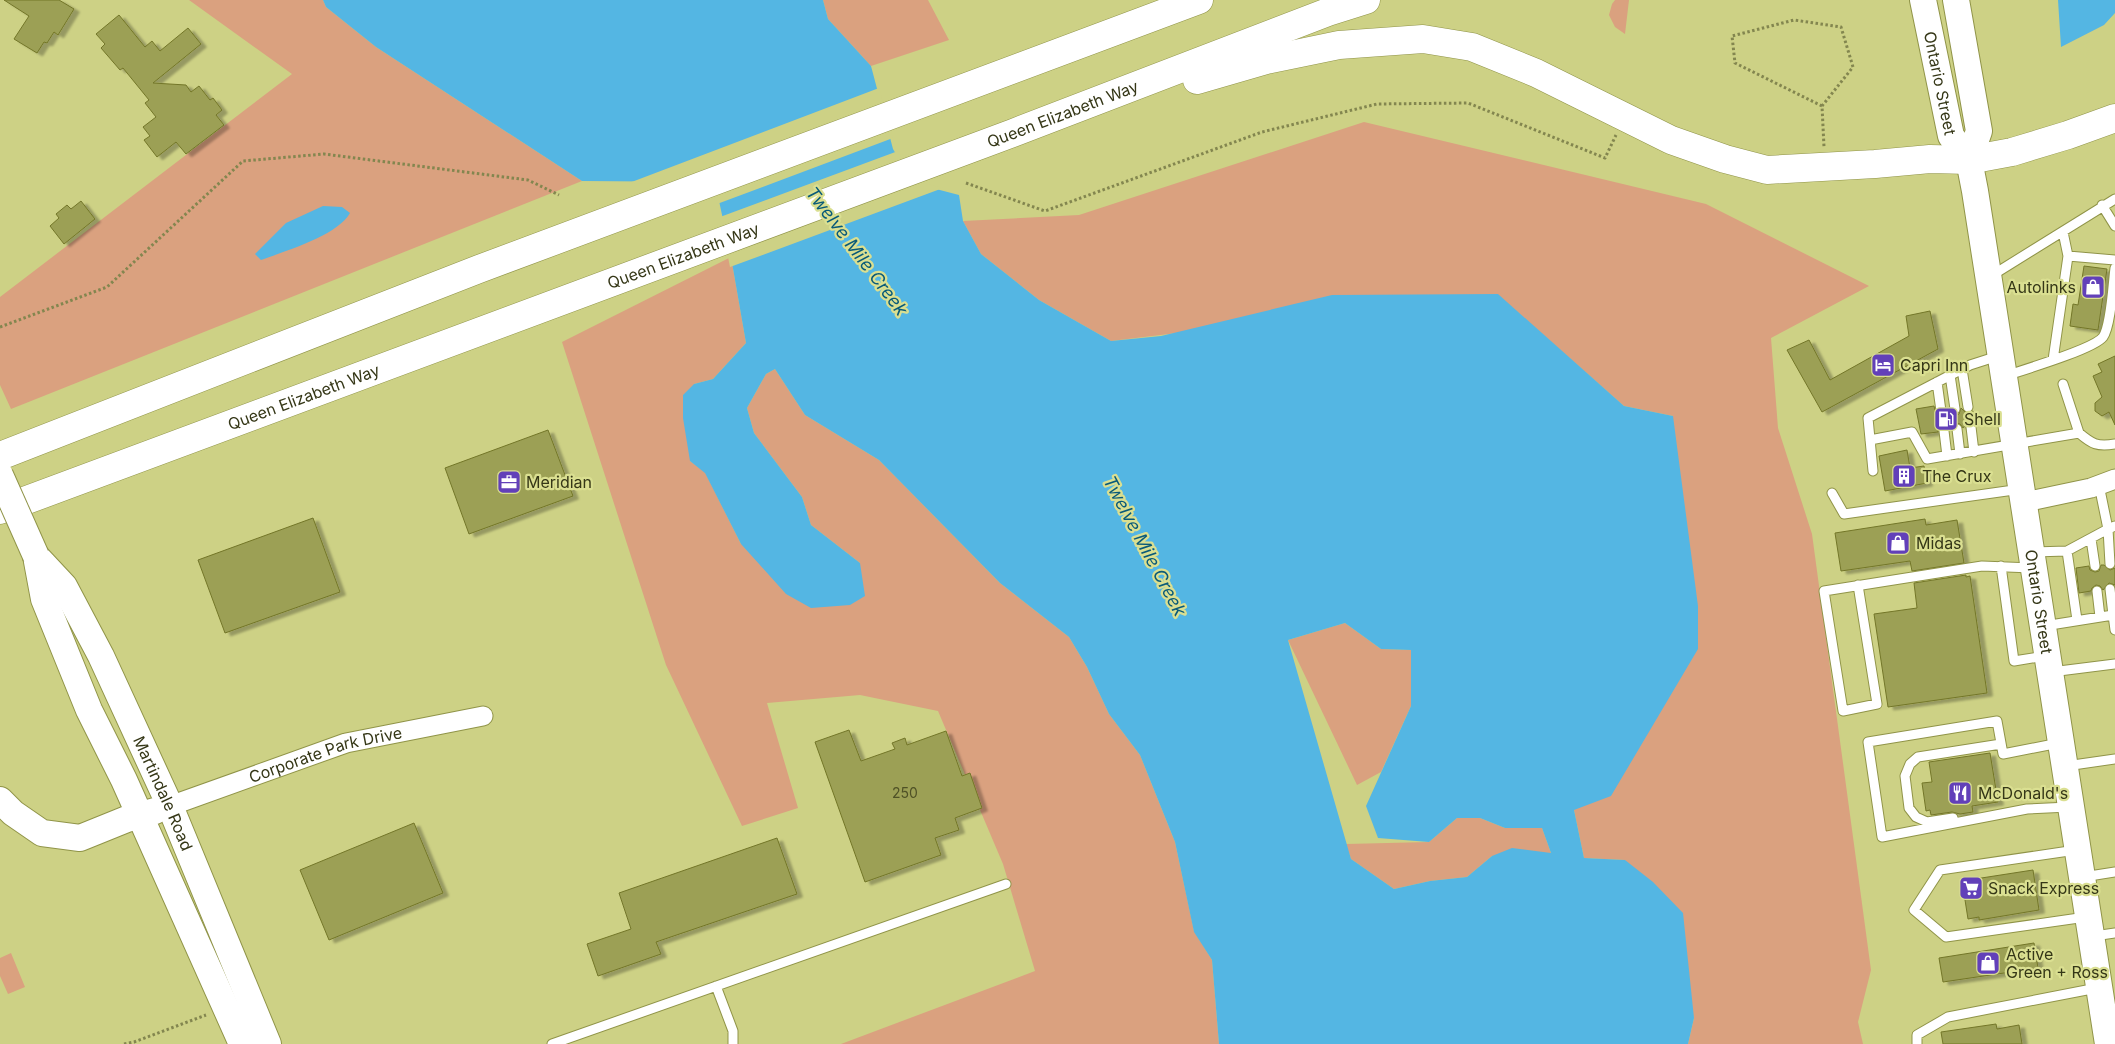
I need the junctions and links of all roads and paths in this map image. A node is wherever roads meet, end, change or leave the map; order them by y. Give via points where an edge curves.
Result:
1 (1200, 0) edge
2 (1366, 0) edge
3 (1923, 0) edge
4 (1956, 0) edge
5 (1822, 106) junction
6 (1625, 116) junction
7 (2115, 118) edge
8 (1013, 133) junction
9 (1969, 160) junction
10 (1825, 167) junction
11 (966, 183) dead end
12 (559, 194) dead end
13 (2115, 198) edge
14 (2102, 205) junction
15 (2115, 226) edge
16 (2063, 232) junction
17 (2068, 256) junction
18 (2115, 260) edge
19 (2115, 268) edge
20 (1989, 277) junction
21 (0, 328) edge
22 (2053, 360) junction
23 (2003, 365) junction
24 (1962, 369) junction
25 (1950, 375) junction
26 (1937, 382) junction
27 (2064, 384) dead end
28 (1968, 407) dead end
29 (1955, 409) dead end
30 (1941, 411) dead end
31 (1971, 427) dead end
32 (1957, 429) dead end
33 (1944, 431) dead end
34 (2079, 433) junction
35 (1870, 440) junction
36 (2115, 444) edge
37 (2016, 445) junction
38 (1974, 452) junction
39 (1960, 454) junction
40 (1947, 456) junction
41 (2, 460) edge
42 (1873, 471) dead end
43 (2107, 482) edge
44 (1832, 493) dead end
45 (2024, 496) junction
46 (0, 510) edge
47 (2112, 528) edge
48 (2091, 539) junction
49 (2067, 551) junction
50 (36, 556) junction
51 (2034, 560) junction
52 (2110, 564) dead end
53 (2000, 566) junction
54 (2095, 566) dead end
55 (1858, 585) junction
56 (2110, 589) dead end
57 (2097, 591) dead end
58 (2113, 615) junction
59 (2100, 617) junction
60 (2078, 620) junction
61 (2044, 626) junction
62 (2115, 630) edge
63 (2050, 664) junction
64 (2115, 664) edge
65 (483, 716) dead end
66 (2001, 744) junction
67 (2064, 754) junction
68 (2115, 759) edge
69 (0, 800) edge
70 (170, 806) junction
71 (2072, 806) junction
72 (2003, 814) junction
73 (139, 816) junction
74 (2078, 850) junction
75 (2115, 872) edge
76 (2082, 877) junction
77 (1006, 884) dead end
78 (2098, 929) edge
79 (716, 986) junction
80 (2099, 988) junction
81 (212, 1013) dead end
82 (124, 1044) edge
83 (242, 1044) edge
84 (268, 1044) edge
85 (552, 1044) edge
86 (733, 1044) edge
87 (1917, 1044) edge
88 (2108, 1044) edge

1 - 41 highway via 479,268
2 - 8 highway, Queen Elizabeth Way
3 - 9 main road, Ontario Street via 1951,136
4 - 9 main road, Ontario Street via 1979,131
5 - 5 path via 1853,67 1841,27 1794,20 1732,36 1735,62
5 - 10 path
6 - 8 highway via 1536,73 1472,47 1423,39 1339,45 1266,60
6 - 10 highway via 1672,140 1767,170
6 - 11 path via 1605,158 1468,103 1377,104 1262,132 1045,211
7 - 9 highway via 2012,152
8 - 46 highway, Queen Elizabeth Way
9 - 10 highway via 1930,158
9 - 20 main road, Ontario Street
12 - 21 path via 528,180 324,154 243,160 108,287
13 - 14 lane
14 - 15 lane
14 - 16 lane
16 - 17 lane
16 - 20 lane
17 - 18 lane
17 - 22 lane
19 - 22 lane via 2108,324 2103,337
20 - 23 main road, Ontario Street
22 - 23 lane
23 - 24 lane
23 - 37 main road, Ontario Street
24 - 25 lane
24 - 28 lane
25 - 26 lane
25 - 29 lane
26 - 30 lane
26 - 35 lane via 1868,418
27 - 34 lane
31 - 38 lane
32 - 39 lane
33 - 40 lane
34 - 36 lane via 2092,444
34 - 37 lane
35 - 40 lane via 1912,432 1927,459
35 - 42 lane
37 - 38 lane
37 - 45 main road, Ontario Street
38 - 39 lane
39 - 40 lane
41 - 50 main road, Martindale Road, bridge
43 - 45 street via 2050,498
43 - 47 lane
44 - 45 lane via 1844,514
45 - 51 main road, Ontario Street
47 - 48 lane
47 - 52 lane
48 - 49 lane
48 - 54 lane
49 - 51 lane
49 - 60 lane
50 - 70 main road, Martindale Road via 64,586 101,656
50 - 73 main road, Martindale Road via 44,599 89,710
51 - 53 lane
51 - 61 main road, Ontario Street
53 - 55 lane
53 - 63 lane via 2014,661
55 - 55 lane via 1824,591 1843,711 1877,704
56 - 58 lane
57 - 59 lane
58 - 59 lane
58 - 62 lane
59 - 60 lane
60 - 61 lane
61 - 63 main road, Ontario Street
63 - 64 lane
63 - 67 main road, Ontario Street
65 - 70 street, Corporate Park Drive via 346,743
66 - 67 lane via 2003,754
66 - 72 lane via 1918,757 1910,764 1905,776 1909,808 1916,817 1927,822 1997,811
66 - 72 lane via 1997,721 1868,742 1882,837
67 - 68 lane
67 - 71 main road, Ontario Street
69 - 73 main road via 42,833 80,838
70 - 73 main road
70 - 84 main road, Martindale Road
71 - 72 lane
71 - 74 main road, Ontario Street
73 - 83 main road, Martindale Road
74 - 76 main road, Ontario Street
74 - 78 lane via 1940,870 1914,910 1946,937
75 - 76 lane
76 - 78 main road, Ontario Street
77 - 79 lane
78 - 80 main road, Ontario Street
79 - 85 lane
79 - 86 lane via 733,1031
80 - 87 lane via 1948,1017 1917,1035
80 - 88 main road, Ontario Street
81 - 82 path

